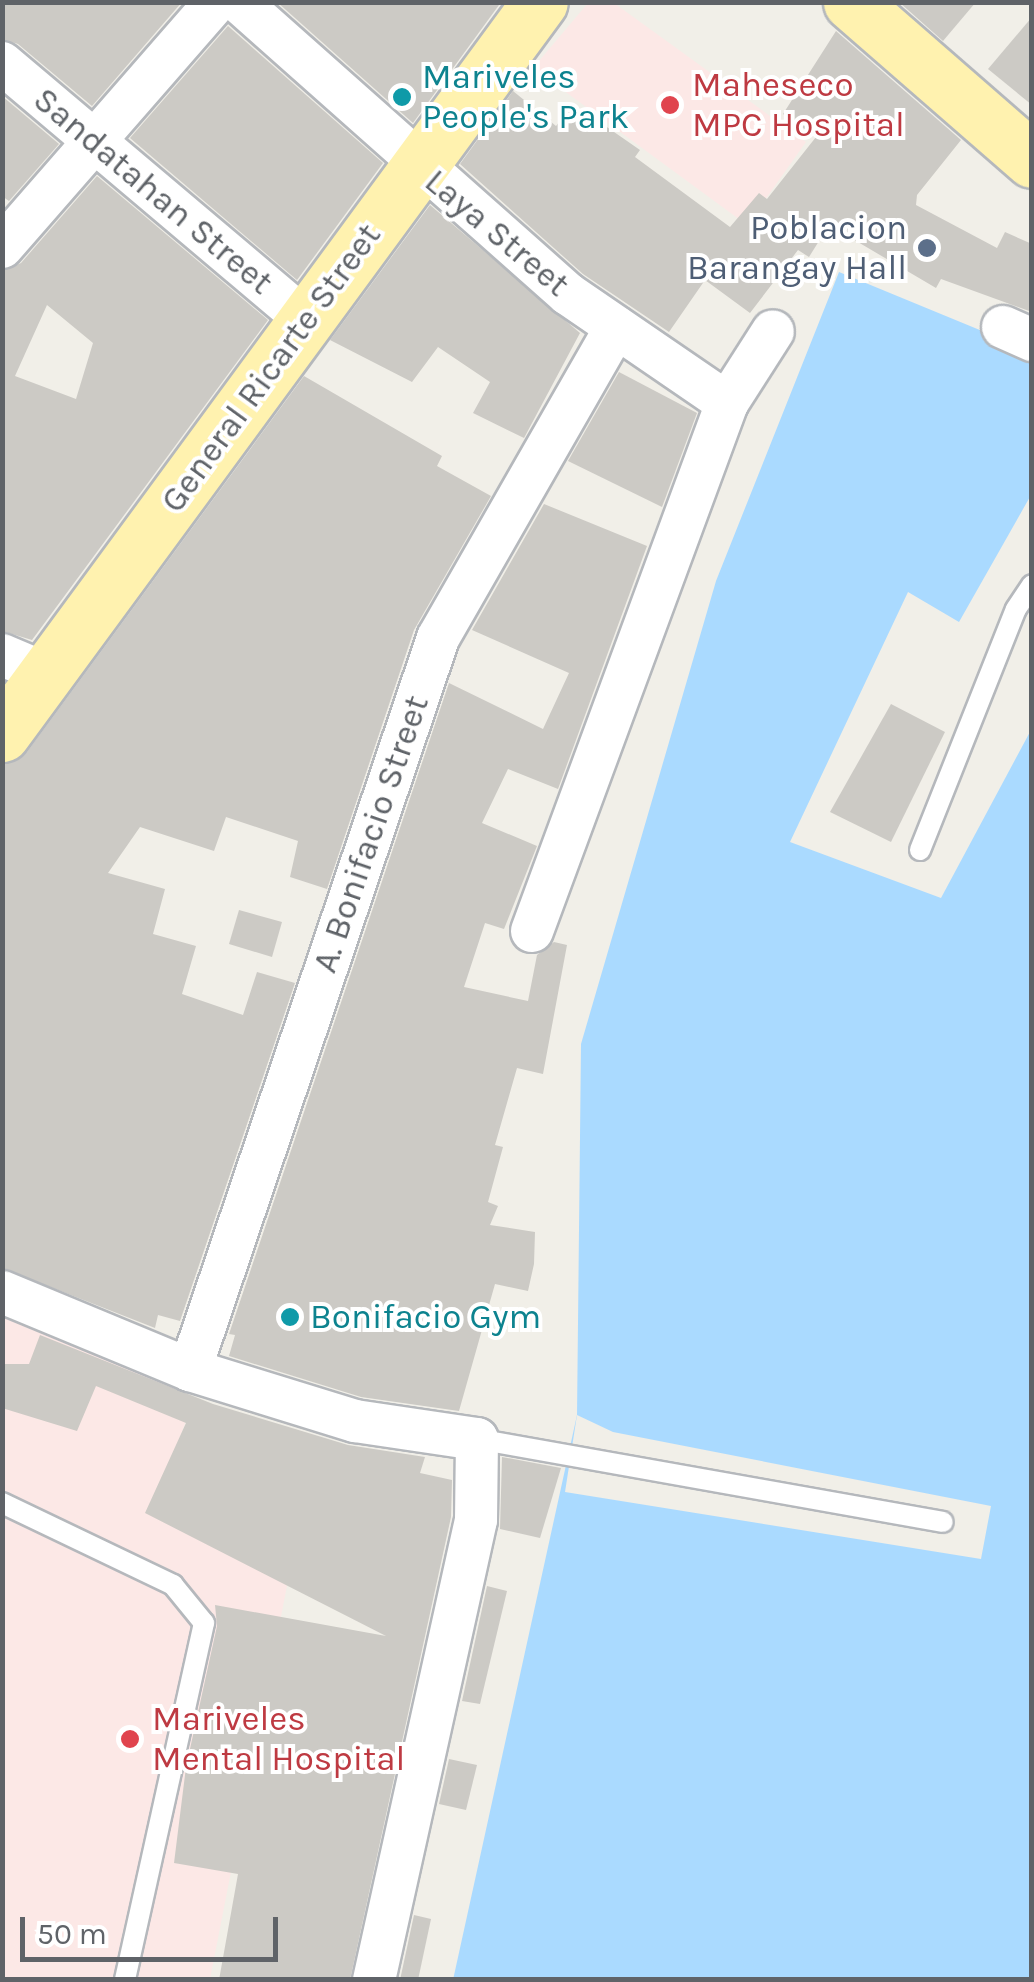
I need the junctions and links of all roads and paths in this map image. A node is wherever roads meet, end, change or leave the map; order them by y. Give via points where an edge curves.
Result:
1 (216, 2) edge
2 (240, 2) edge
3 (540, 2) edge
4 (851, 2) edge
5 (2, 63) edge
6 (92, 142) junction
7 (1030, 157) edge
8 (417, 166) junction
9 (2, 247) edge
10 (304, 318) junction
11 (616, 327) junction
12 (773, 331) dead end
13 (727, 403) junction
14 (1032, 585) edge
15 (25, 665) edge
16 (2, 734) edge
17 (920, 850) dead end
18 (532, 931) dead end
19 (4, 1296) edge
20 (190, 1370) junction
21 (477, 1439) junction
22 (2, 1503) edge
23 (943, 1522) dead end
24 (125, 1980) edge
25 (374, 1980) edge

1 - 6 street
2 - 8 street, Laya Street
3 - 8 main road, General Ricarte Street
4 - 7 main road
5 - 6 street, Sandatahan Street
6 - 9 street
6 - 10 street, Sandatahan Street
8 - 10 main road, General Ricarte Street
8 - 11 street, Laya Street
10 - 15 main road, General Ricarte Street
11 - 13 street, Laya Street
11 - 20 street, A. Bonifacio Street via 438,638
12 - 13 street
13 - 18 street
14 - 17 lane via 1016,610
15 - 16 main road, General Ricarte Street
19 - 20 street
20 - 21 street via 355,1421
21 - 23 lane
21 - 25 street via 476,1520
22 - 24 lane via 173,1585 204,1624

